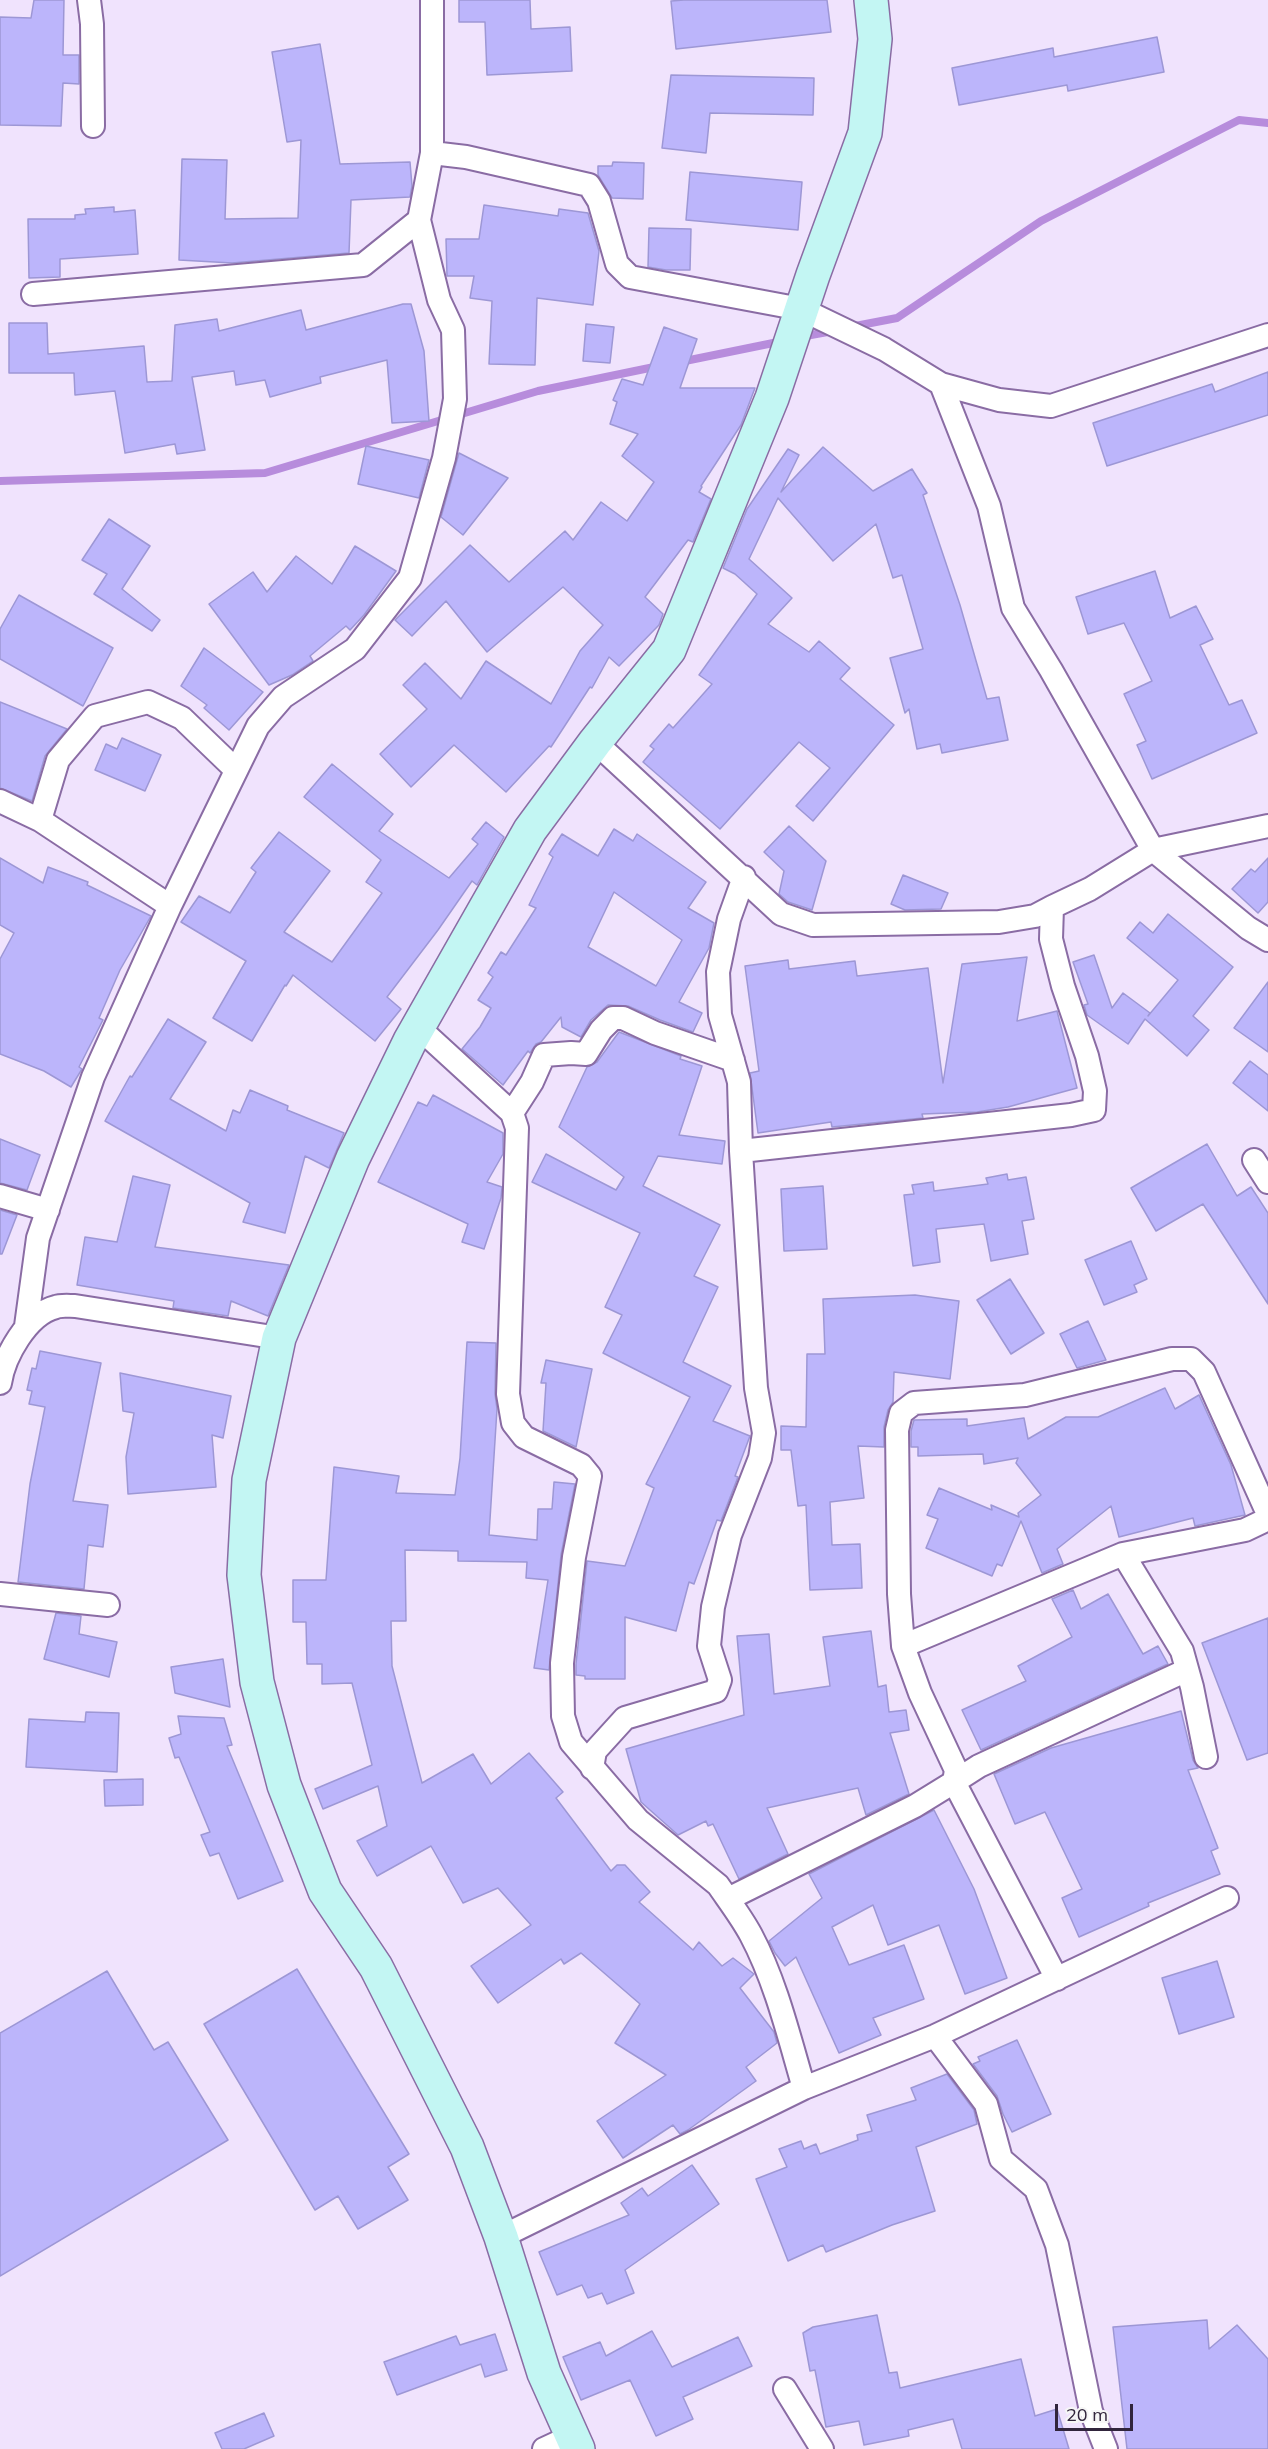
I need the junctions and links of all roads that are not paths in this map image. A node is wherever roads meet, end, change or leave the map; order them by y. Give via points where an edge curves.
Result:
1 (89, 0) edge
2 (432, 0) edge
3 (871, 0) edge
4 (93, 126) dead end
5 (432, 153) junction
6 (419, 220) junction
7 (33, 294) dead end
8 (801, 309) junction
9 (1268, 335) edge
10 (941, 384) junction
11 (595, 742) junction
12 (236, 770) junction
13 (0, 801) edge
14 (40, 820) junction
15 (1268, 826) edge
16 (1154, 850) junction
17 (744, 877) junction
18 (170, 906) junction
19 (1052, 906) junction
20 (1268, 940) edge
21 (418, 1027) junction
22 (733, 1060) junction
23 (512, 1113) junction
24 (741, 1151) junction
25 (1254, 1160) dead end
26 (1268, 1182) edge
27 (0, 1196) edge
28 (48, 1210) junction
29 (26, 1326) junction
30 (279, 1338) junction
31 (0, 1383) edge
32 (1268, 1516) edge
33 (1123, 1554) junction
34 (0, 1594) edge
35 (108, 1605) dead end
36 (903, 1646) junction
37 (1187, 1670) junction
38 (1206, 1757) dead end
39 (592, 1768) junction
40 (954, 1782) junction
41 (1227, 1898) dead end
42 (728, 1899) junction
43 (1057, 1979) junction
44 (935, 2036) junction
45 (804, 2088) junction
46 (501, 2237) junction
47 (786, 2388) dead end
48 (565, 2445) edge
49 (822, 2449) edge
50 (1106, 2449) edge

1 - 4 street
2 - 5 street
3 - 8 main road via 875,39 865,133
5 - 6 street
5 - 8 street via 589,185 599,201 617,264 630,277
6 - 7 street via 363,265
6 - 12 street via 439,300 453,330 455,399 444,458 410,578 355,649 283,698 258,726
8 - 10 street via 884,349
8 - 11 main road via 772,398 669,650
9 - 10 street via 1051,406 999,400
10 - 16 street via 989,506 1013,608
11 - 17 street
11 - 21 main road via 530,830
12 - 14 street via 182,718 148,702 95,716 58,760
12 - 18 street
13 - 14 street
14 - 18 street
15 - 16 street
16 - 19 street via 1090,889
16 - 20 street
17 - 19 street via 781,914 813,925 999,922 1035,916
17 - 22 street via 729,919 718,972 720,1015
18 - 28 street via 93,1077
19 - 24 street via 1051,939 1087,1056 1095,1091 1094,1110
21 - 23 street
21 - 30 main road via 353,1158
22 - 23 street via 623,1018 612,1018 586,1054 544,1055
22 - 24 street via 739,1082
23 - 39 street via 517,1128 517,1159 508,1395 513,1422 524,1437 581,1465 590,1476 574,1557 562,1664 563,1716 571,1742
24 - 39 street via 756,1388 764,1433 760,1458 730,1535 713,1607 709,1646 720,1680 716,1692 625,1718 595,1750
25 - 26 street
27 - 28 street
28 - 29 street via 38,1238
29 - 30 street via 55,1307 75,1306
29 - 31 street via 2,1369
30 - 46 main road via 249,1480 244,1575 257,1682 284,1785 325,1891 376,1966 467,2147
32 - 33 street via 1245,1530
32 - 36 street via 1204,1372 1191,1359 1172,1359 1025,1395 914,1403 901,1413 897,1430
33 - 36 street
33 - 37 street via 1182,1651
34 - 35 street
36 - 40 street via 956,1770
37 - 38 street
37 - 40 street via 979,1766
39 - 42 street via 638,1820
40 - 42 street via 915,1806
40 - 43 street
41 - 43 street
42 - 45 street via 752,1935 768,1974
43 - 44 street
44 - 45 street
44 - 50 street via 986,2104 1001,2159 1036,2189 1058,2245 1091,2410
45 - 46 street
46 - 48 main road
47 - 49 street

